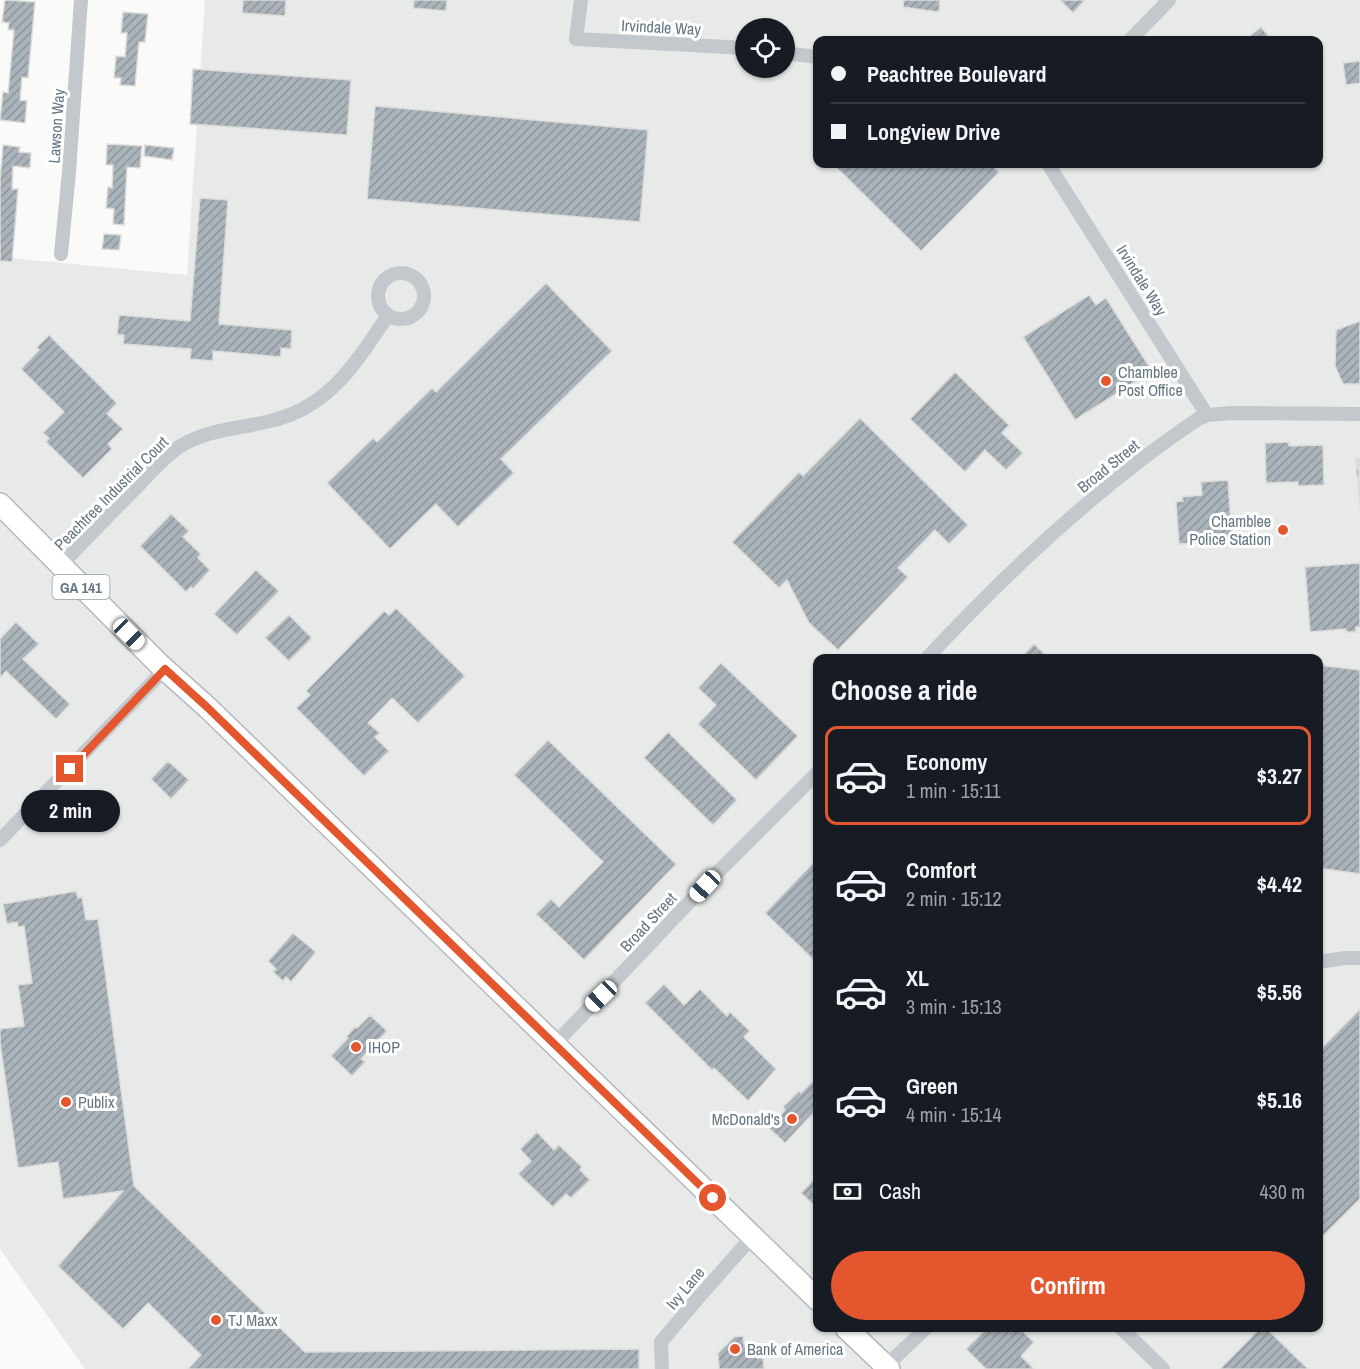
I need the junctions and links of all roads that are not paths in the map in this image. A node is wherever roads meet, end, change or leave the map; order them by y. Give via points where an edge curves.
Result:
1 (81, 0) edge
2 (581, 0) edge
3 (1169, 0) edge
4 (1134, 36) edge
5 (735, 47) edge
6 (795, 54) edge
7 (813, 56) edge
8 (1051, 168) edge
9 (61, 254) dead end
10 (388, 315) dead end
11 (1360, 414) edge
12 (1207, 415) junction
13 (0, 504) edge
14 (60, 566) junction
15 (931, 654) edge
16 (165, 669) junction
17 (813, 777) edge
18 (0, 840) edge
19 (1360, 958) edge
20 (1323, 961) edge
21 (555, 1044) junction
22 (753, 1236) junction
23 (813, 1295) edge
24 (850, 1332) edge
25 (922, 1332) edge
26 (1126, 1332) edge
27 (888, 1368) edge
28 (662, 1369) edge
29 (1163, 1369) edge

1 - 9 street, Lawson Way
2 - 5 street, Irvindale Way via 576,39
3 - 4 street
6 - 7 street
8 - 12 street, Irvindale Way
10 - 14 street, Peachtree Industrial Court via 344,378 321,398 280,418 218,431 179,447
11 - 12 street, Broad Street
12 - 15 street, Broad Street via 1150,454 1045,540
13 - 14 highway, GA 141
14 - 16 highway, GA 141
16 - 18 street
16 - 21 highway, GA 141
17 - 21 street, Broad Street
19 - 20 street
21 - 22 highway, GA 141
22 - 23 highway, GA 141
22 - 28 street, Ivy Lane via 662,1342
24 - 27 highway
25 - 27 street
26 - 29 street

